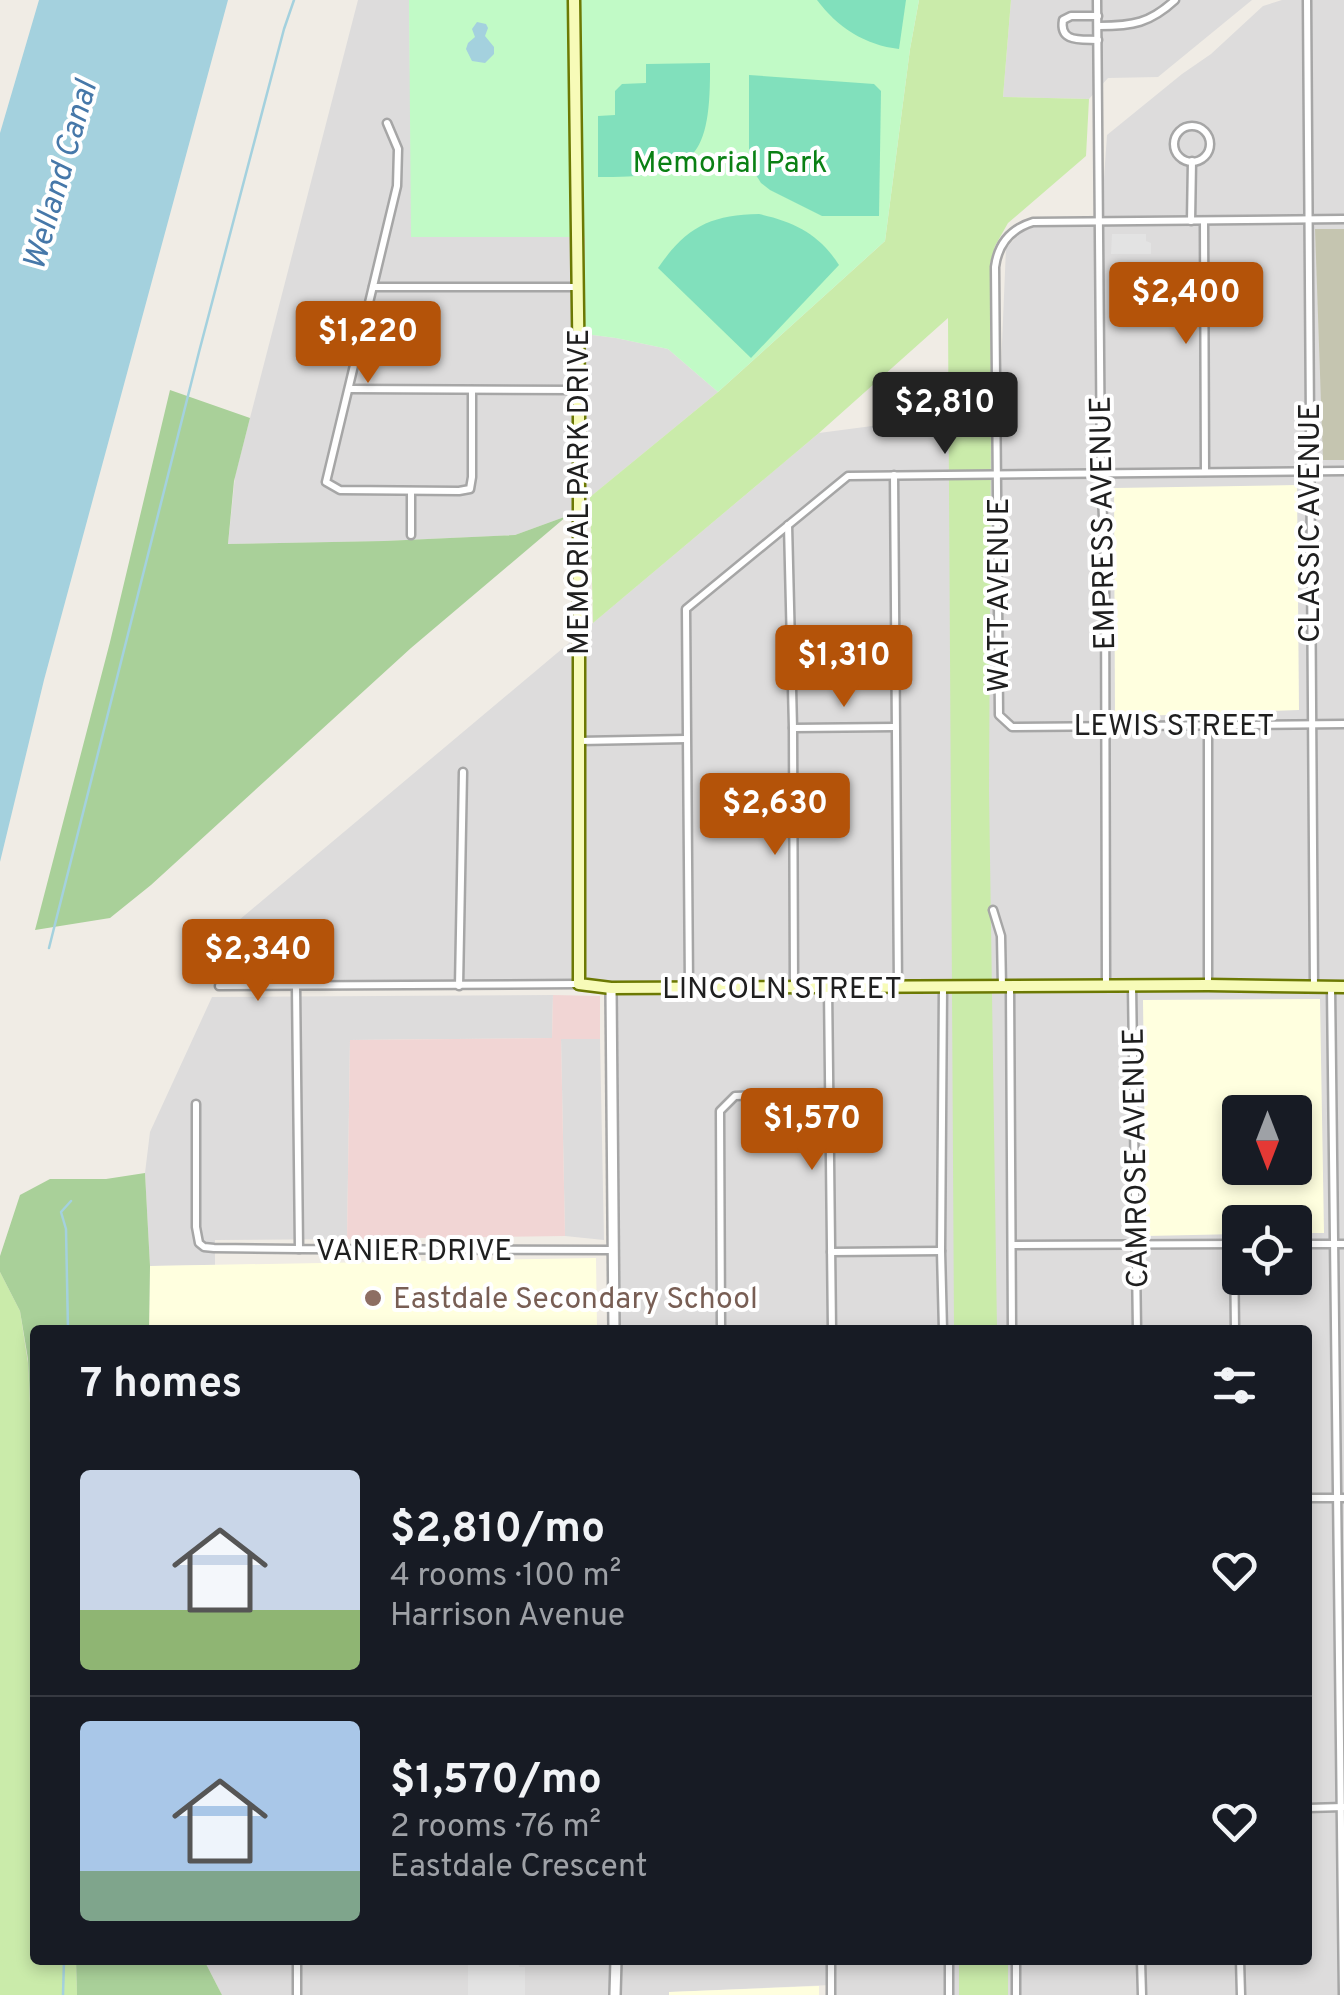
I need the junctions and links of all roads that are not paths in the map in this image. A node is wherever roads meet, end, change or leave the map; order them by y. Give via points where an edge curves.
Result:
1 (574, 0) edge
2 (1098, 0) edge
3 (1176, 0) edge
4 (1306, 0) edge
5 (1098, 16) junction
6 (1099, 26) junction
7 (1098, 40) junction
8 (387, 124) dead end
9 (1192, 161) junction
10 (1307, 220) junction
11 (1344, 220) edge
12 (1192, 221) junction
13 (1204, 221) junction
14 (1099, 222) junction
15 (373, 287) junction
16 (578, 287) junction
17 (349, 389) junction
18 (472, 390) junction
19 (579, 390) junction
20 (1309, 471) junction
21 (1344, 471) edge
22 (1205, 472) junction
23 (997, 474) junction
24 (1101, 474) junction
25 (894, 476) junction
26 (411, 491) junction
27 (788, 524) junction
28 (411, 535) dead end
29 (1005, 722) joint
30 (1208, 724) junction
31 (1310, 724) junction
32 (1344, 724) edge
33 (1104, 726) junction
34 (792, 728) junction
35 (895, 728) junction
36 (686, 740) junction
37 (579, 741) junction
38 (462, 772) dead end
39 (993, 910) dead end
40 (579, 984) junction
41 (1208, 985) junction
42 (220, 986) dead end
43 (296, 986) junction
44 (459, 986) junction
45 (1106, 986) junction
46 (1132, 986) junction
47 (1314, 986) junction
48 (689, 987) junction
49 (794, 987) junction
50 (1006, 987) junction
51 (1331, 987) junction
52 (1344, 987) edge
53 (611, 988) junction
54 (828, 988) junction
55 (898, 988) junction
56 (942, 988) junction
57 (830, 1093) junction
58 (196, 1104) dead end
59 (1222, 1244) edge
60 (1312, 1244) edge
61 (1339, 1244) edge
62 (1012, 1245) junction
63 (1137, 1245) junction
64 (299, 1250) junction
65 (613, 1250) junction
66 (941, 1251) junction
67 (832, 1252) junction
68 (1236, 1295) edge
69 (614, 1325) edge
70 (722, 1325) edge
71 (832, 1325) edge
72 (943, 1325) edge
73 (1012, 1325) edge
74 (1137, 1325) edge
75 (1235, 1325) edge
76 (1312, 1498) edge
77 (1340, 1498) edge
78 (1343, 1807) edge
79 (1312, 1808) edge
80 (297, 1965) edge
81 (616, 1965) edge
82 (831, 1965) edge
83 (948, 1965) edge
84 (1016, 1965) edge
85 (1142, 1965) edge
86 (1240, 1965) edge
87 (297, 1995) edge
88 (615, 1995) edge
89 (831, 1995) edge
90 (949, 1995) edge
91 (1016, 1995) edge
92 (1142, 1995) edge
93 (1241, 1995) edge
94 (1343, 1995) edge

1 - 16 main road, MEMORIAL PARK DRIVE
2 - 5 street, EMPRESS AVENUE
3 - 6 street via 1140,24
4 - 10 street, CLASSIC AVENUE
5 - 6 street, EMPRESS AVENUE
5 - 7 street via 1070,16 1062,28 1070,38
6 - 7 street, EMPRESS AVENUE
7 - 14 street, EMPRESS AVENUE
8 - 15 street via 398,149 398,176
9 - 9 street via 1207,153 1209,142 1194,126 1182,128 1174,143 1177,154
9 - 12 street
10 - 11 street
10 - 13 street
10 - 20 street, CLASSIC AVENUE
12 - 13 street
12 - 14 street
13 - 22 street
14 - 23 street, WATT AVENUE via 1024,225 999,250
14 - 24 street, EMPRESS AVENUE
15 - 16 street
15 - 17 street
16 - 19 main road, MEMORIAL PARK DRIVE
17 - 18 street
17 - 26 street via 326,482 340,490
18 - 19 street
18 - 26 street via 470,489
19 - 37 main road, MEMORIAL PARK DRIVE
20 - 21 street
20 - 22 street
20 - 31 street, CLASSIC AVENUE
22 - 24 street
23 - 24 street
23 - 25 street
23 - 29 street, WATT AVENUE via 999,716
24 - 33 street, EMPRESS AVENUE
25 - 27 street via 848,476
25 - 35 street
26 - 28 street
27 - 34 street
27 - 36 street via 686,609
29 - 33 street, LEWIS STREET
30 - 31 street, LEWIS STREET
30 - 33 street, LEWIS STREET
30 - 41 street
31 - 32 street, LEWIS STREET
31 - 47 street, CLASSIC AVENUE
33 - 45 street, EMPRESS AVENUE
34 - 35 street
34 - 49 street
35 - 55 street
36 - 37 street
36 - 48 street
37 - 40 main road, MEMORIAL PARK DRIVE
38 - 44 street
39 - 50 street
40 - 44 street, LINCOLN STREET
40 - 53 main road, LINCOLN STREET
41 - 46 main road, LINCOLN STREET
41 - 47 main road, LINCOLN STREET
42 - 43 street, LINCOLN STREET
43 - 44 street, LINCOLN STREET
43 - 64 street, VANIER DRIVE
45 - 46 main road, LINCOLN STREET
45 - 50 main road, LINCOLN STREET
46 - 63 street, CAMROSE AVENUE
47 - 51 main road, LINCOLN STREET
48 - 49 main road, LINCOLN STREET
48 - 53 main road, LINCOLN STREET
49 - 54 main road, LINCOLN STREET
50 - 56 main road, LINCOLN STREET
50 - 62 street
51 - 52 main road, LINCOLN STREET
51 - 61 street
53 - 65 street
54 - 55 main road, LINCOLN STREET
54 - 57 street
55 - 56 main road, LINCOLN STREET
56 - 66 street
57 - 67 street
57 - 70 street via 735,1096 720,1110
58 - 64 street via 200,1243
59 - 63 street
60 - 61 street
61 - 77 street
62 - 63 street
62 - 73 street
63 - 74 street, CAMROSE AVENUE
64 - 65 street, VANIER DRIVE
65 - 69 street
66 - 67 street
66 - 72 street
67 - 71 street
68 - 75 street
76 - 77 street
77 - 78 street
78 - 79 street
78 - 94 street
80 - 87 street
81 - 88 street
82 - 89 street
83 - 90 street
84 - 91 street
85 - 92 street
86 - 93 street

